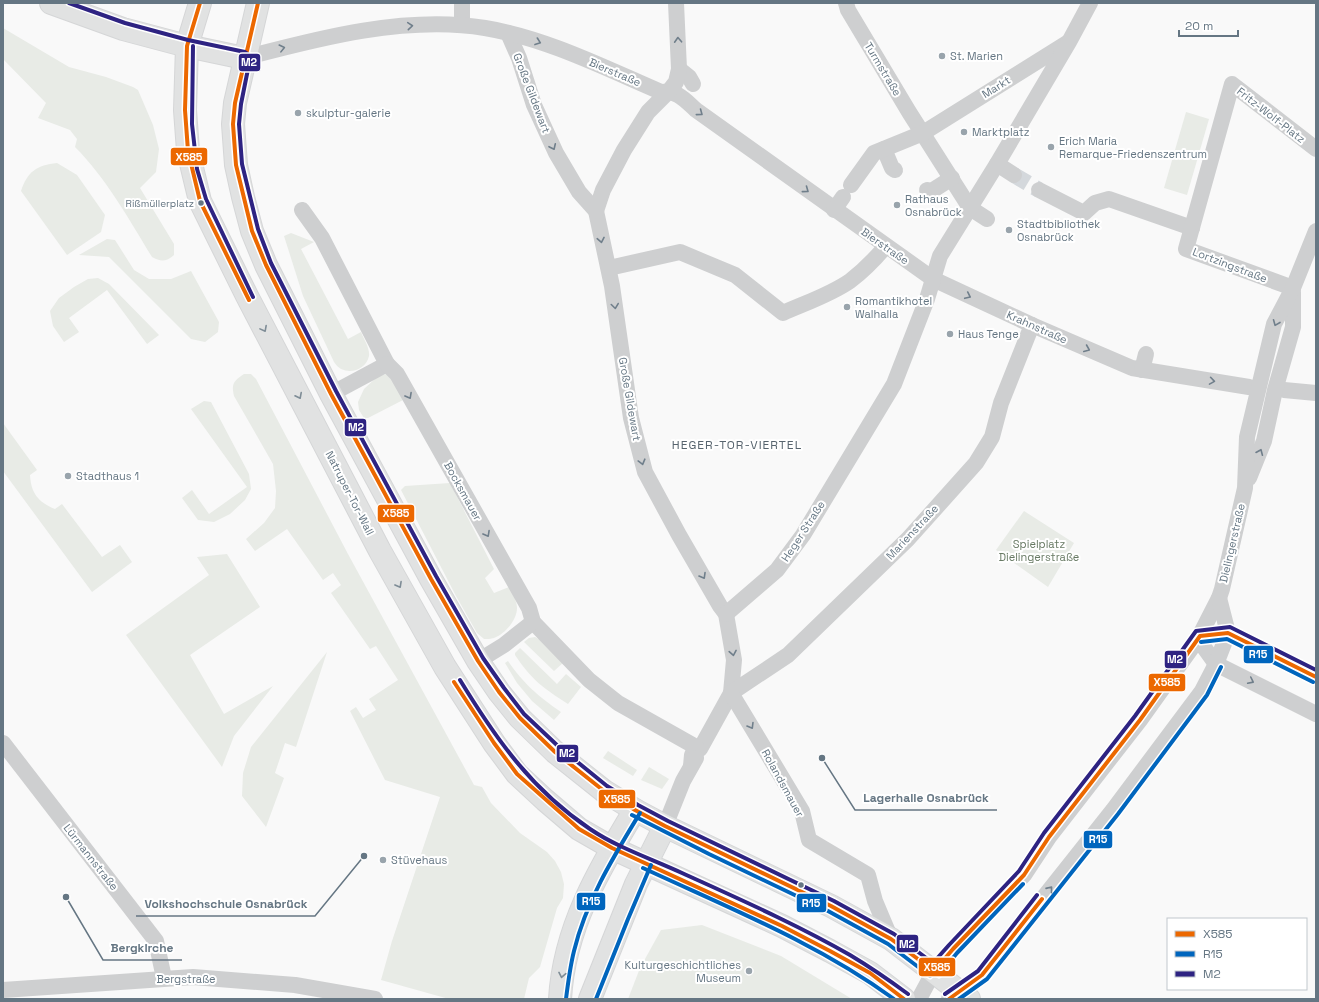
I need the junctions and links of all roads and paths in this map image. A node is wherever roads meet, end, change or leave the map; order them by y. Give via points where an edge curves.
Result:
1 (51, 3) edge
2 (200, 3) edge
3 (258, 3) edge
4 (462, 3) edge
5 (676, 3) edge
6 (846, 3) edge
7 (1090, 3) edge
8 (462, 25) junction
9 (508, 33) junction
10 (1069, 42) junction
11 (187, 46) junction
12 (244, 58) junction
13 (679, 69) junction
14 (693, 84) dead end
15 (669, 91) junction
16 (923, 133) junction
17 (884, 149) junction
18 (1316, 149) edge
19 (997, 164) junction
20 (895, 170) dead end
21 (1014, 175) tunnel mouth
22 (952, 178) junction
23 (927, 190) dead end
24 (1039, 190) tunnel mouth
25 (970, 208) junction
26 (302, 210) dead end
27 (834, 210) junction
28 (596, 211) junction
29 (987, 218) dead end
30 (1192, 228) junction
31 (1316, 231) edge
32 (885, 247) junction
33 (609, 268) junction
34 (933, 279) junction
35 (1293, 288) junction
36 (1032, 325) junction
37 (1146, 354) dead end
38 (387, 364) junction
39 (1142, 370) junction
40 (1254, 387) junction
41 (1280, 390) junction
42 (1316, 393) edge
43 (331, 394) junction
44 (1245, 488) junction
45 (1219, 598) junction
46 (726, 614) junction
47 (533, 622) junction
48 (1228, 633) junction
49 (1199, 637) junction
50 (478, 661) junction
51 (1216, 664) junction
52 (1316, 678) edge
53 (731, 693) junction
54 (1316, 714) edge
55 (3, 743) edge
56 (694, 757) junction
57 (635, 810) junction
58 (664, 826) junction
59 (612, 848) junction
60 (646, 863) junction
61 (891, 939) junction
62 (934, 971) junction
63 (164, 978) junction
64 (3, 990) edge
65 (959, 996) edge
66 (370, 998) edge
67 (560, 999) edge
68 (590, 999) edge
69 (904, 999) edge
70 (919, 999) edge

1 - 11 main road via 123,29
2 - 11 main road, Natruper-Tor-Wall
3 - 12 main road
4 - 8 street
13 -> 5 street
6 - 16 street, Turmstraße
7 - 10 street, Markt
8 - 9 street, Bierstraße
12 -> 8 street, Bierstraße via 336,35 425,24
9 -> 15 street, Bierstraße via 582,58 661,92
9 -> 28 street, Große Gildewart via 534,105 556,153 579,192
10 - 16 street, Markt
10 - 19 street, Markt
11 - 12 main road
11 -> 59 main road, Natruper-Tor-Wall via 185,110 188,151 200,202 380,551 445,667 494,744 517,774 579,829
12 - 43 main road via 233,124 236,165 243,197 252,231 266,265
13 - 14 street
13 - 15 street, Große Gildewart via 676,82
15 -> 27 street, Bierstraße via 678,94 696,110
15 - 28 street, Große Gildewart via 658,106 648,112 624,150 603,190
16 - 17 street, Markt
16 - 22 street
17 - 20 street
17 - 27 street, Markt via 874,153
18 - 30 street, Fritz-Wolf-Platz via 1232,84
19 - 21 street
19 - 25 street, Markt
22 - 23 street via 930,192
22 - 25 street
24 - 30 street via 1084,212 1095,203 1109,199
25 - 29 street
25 - 34 street, Markt via 940,256
26 - 38 street, Bocksmauer via 322,238
27 - 32 street, Bierstraße
28 -> 33 street, Große Gildewart
30 - 35 street, Lortzingstraße via 1186,249
31 - 35 street
32 - 33 street via 850,281 830,293 783,313 735,275 680,252
32 - 34 street, Bierstraße
33 -> 46 street, Große Gildewart via 631,418 645,472
34 -> 36 street, Krahnstraße
34 - 46 street, Heger Straße via 894,384 803,535 777,570
35 -> 40 street via 1274,324
35 - 41 street via 1293,327
36 -> 39 street, Krahnstraße
36 - 53 street, Marienstraße via 1001,403 992,437 976,463 908,540 788,655
37 - 39 street
38 - 43 street
38 -> 47 street, Bocksmauer via 397,374 529,608
39 -> 40 street, Krahnstraße
40 - 44 street, Dielingerstraße via 1247,438
41 - 42 street
44 -> 41 street, Dielingerstraße via 1264,441
43 - 50 main road
44 - 45 street, Dielingerstraße
45 - 48 street, Dielingerstraße
45 - 49 street, Dielingerstraße
46 -> 53 street via 734,660
47 - 50 street via 504,646
47 - 56 street, Bocksmauer via 588,680
48 - 49 street
48 - 51 street
48 - 52 street
49 - 51 street
49 - 62 street, Dielingerstraße via 1140,720 1049,837 1024,875
50 - 57 main road via 498,692 520,718 555,752 604,791
51 -> 54 street
65 -> 51 street via 982,975 1113,810 1202,692
53 - 56 street
53 -> 61 street, Rolandsmauer via 802,811 809,840 868,875 875,901
55 - 63 street, Lürmannstraße via 156,941
56 - 58 street
57 - 58 main road
57 - 59 main road
58 - 60 main road
58 - 61 main road via 831,906
59 - 60 main road, Natruper-Tor-Wall
59 -> 67 main road via 578,917 561,976
60 - 68 main road
60 - 69 main road, Natruper-Tor-Wall via 830,951 870,973
61 - 62 main road
62 - 65 main road
62 - 70 street, Dielingerstraße
63 - 64 street, Bergstraße
63 - 66 street, Bergstraße via 193,977 295,985

